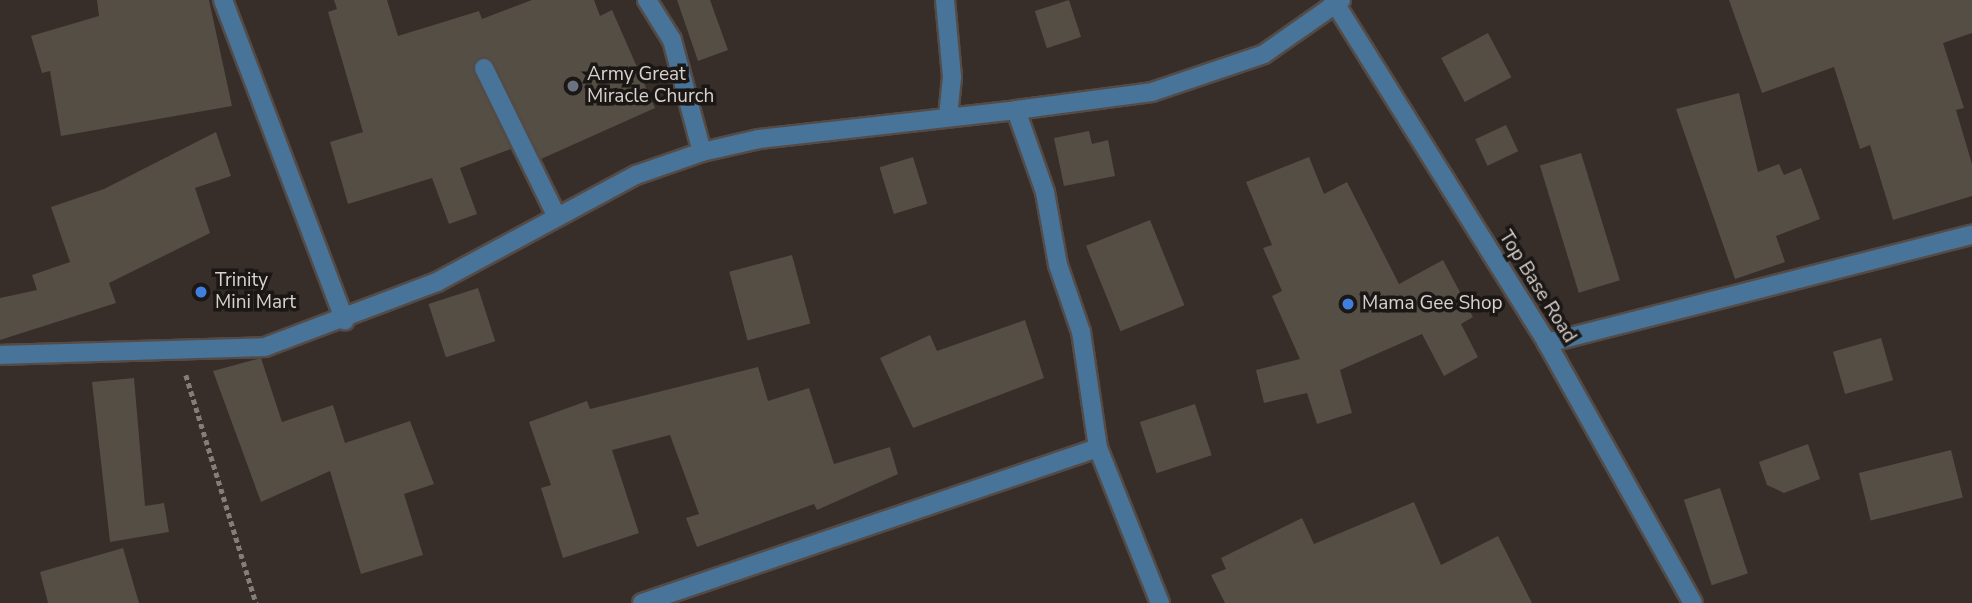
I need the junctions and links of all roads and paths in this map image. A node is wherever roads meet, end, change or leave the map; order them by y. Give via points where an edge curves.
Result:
1 (223, 0) edge
2 (647, 0) edge
3 (945, 0) edge
4 (1336, 1) edge
5 (484, 68) dead end
6 (1016, 110) junction
7 (948, 117) junction
8 (702, 152) junction
9 (556, 215) junction
10 (1972, 235) edge
11 (345, 321) junction
12 (1547, 343) junction
13 (180, 354) junction
14 (0, 355) edge
15 (1098, 448) junction
16 (256, 603) edge
17 (642, 603) edge
18 (1160, 603) edge
19 (1693, 603) edge

1 - 11 street
2 - 8 street via 673,40
3 - 7 street via 952,77
4 - 6 street via 1264,54 1152,92
4 - 12 street, Top Base Road
5 - 9 street
6 - 7 street
6 - 15 street via 1045,192 1058,265 1082,332
7 - 8 street
8 - 9 street via 636,175
9 - 11 street via 437,282
10 - 12 street
11 - 13 street via 265,347
12 - 19 street, Top Base Road
13 - 14 street via 105,349
13 - 16 path
15 - 17 street
15 - 18 street

